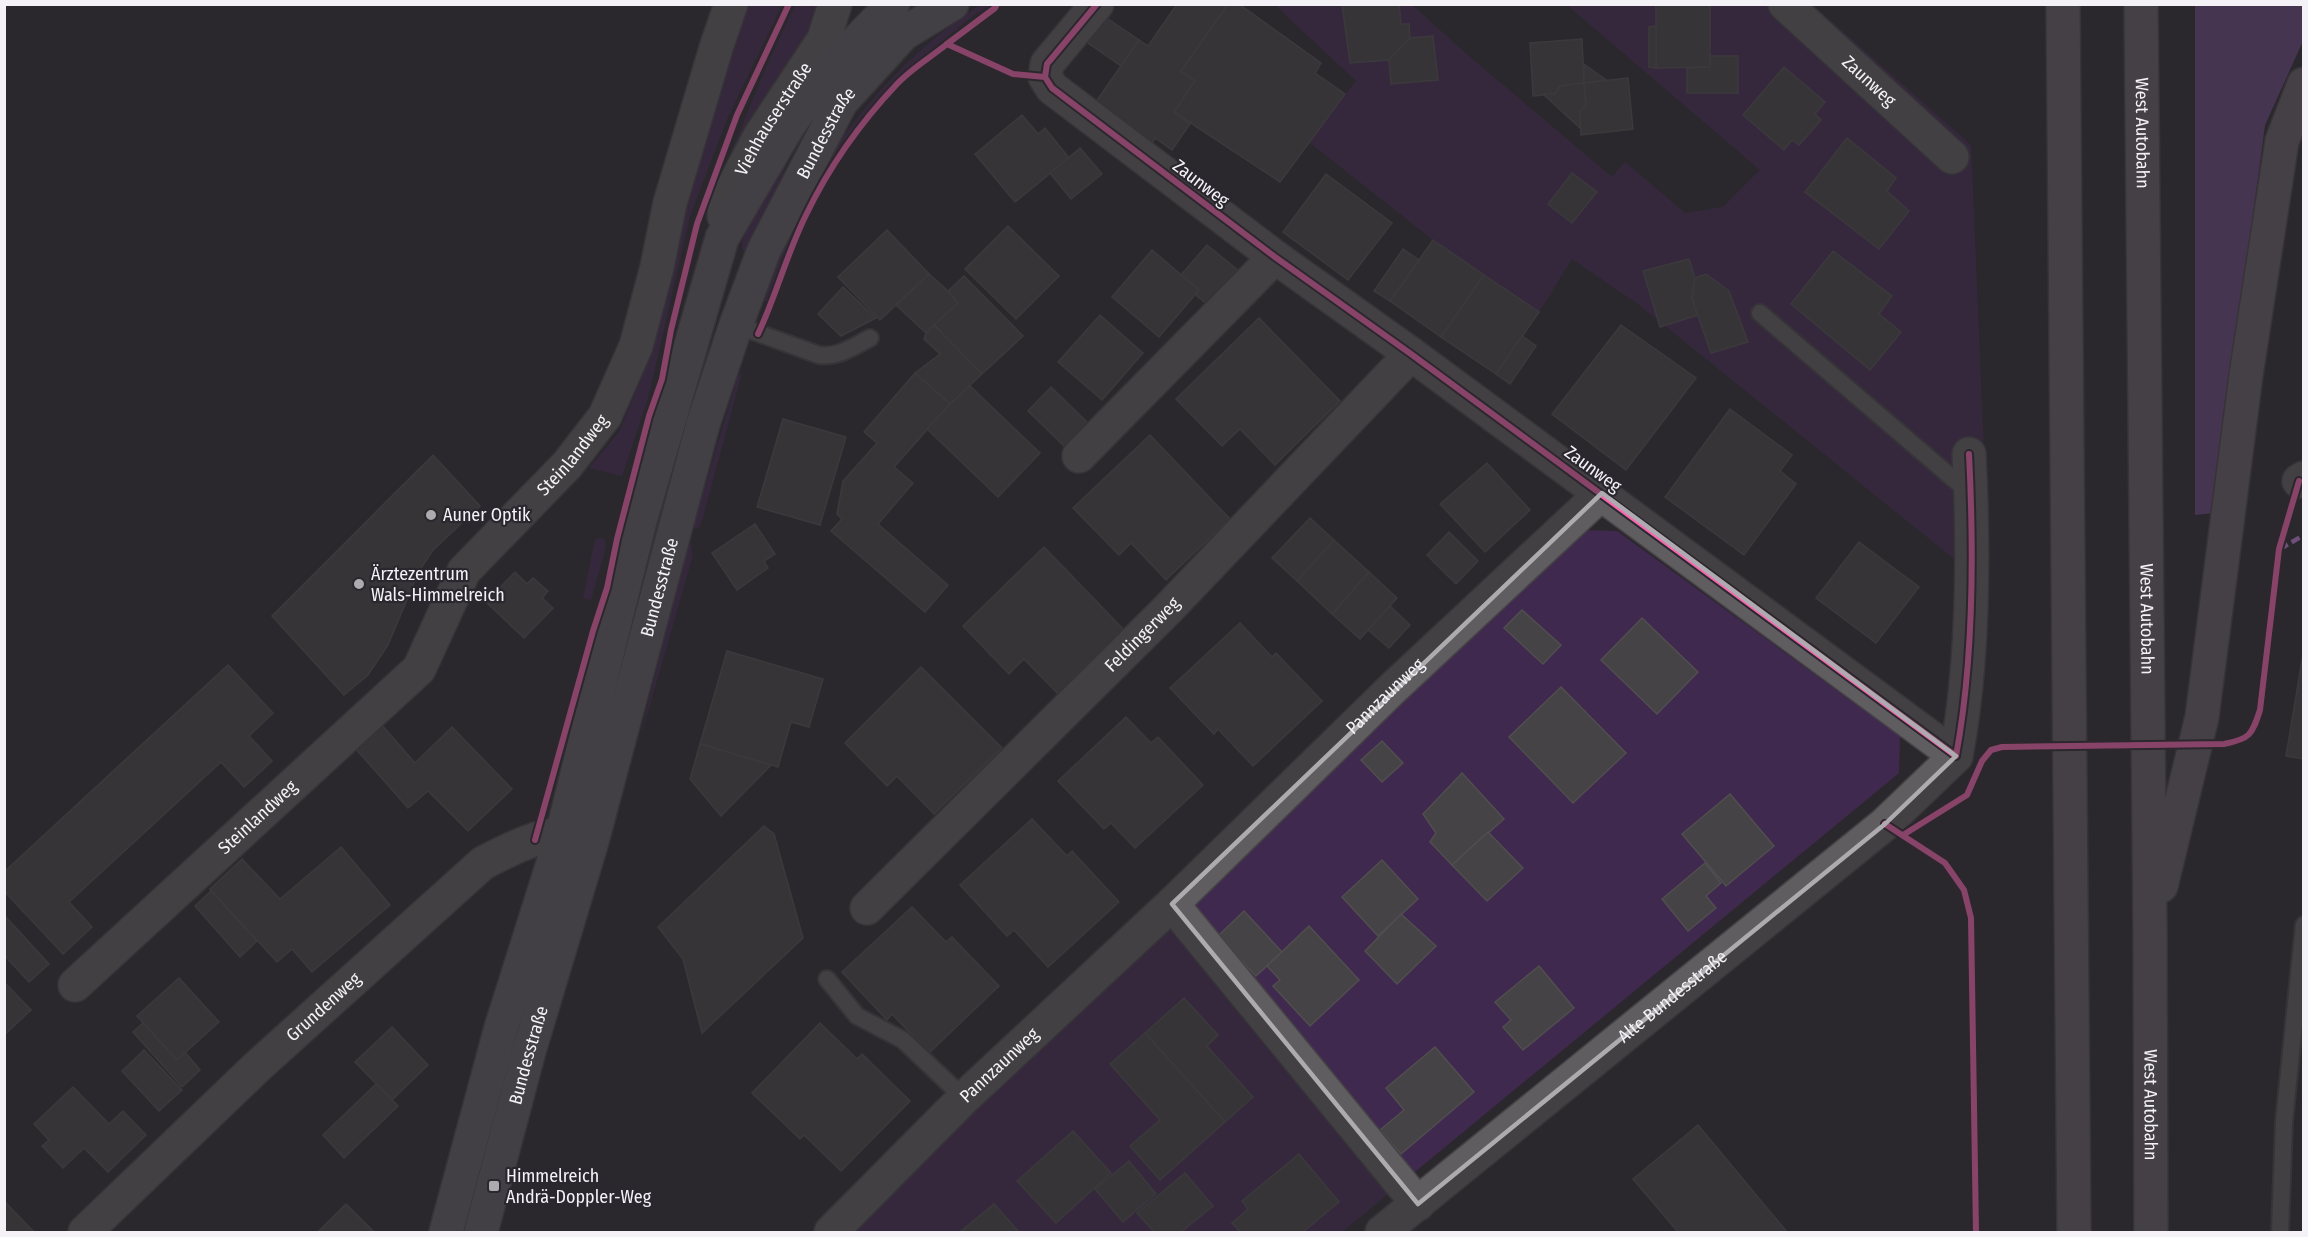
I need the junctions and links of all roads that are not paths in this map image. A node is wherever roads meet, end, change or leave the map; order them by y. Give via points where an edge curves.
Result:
1 (731, 4) edge
2 (835, 4) edge
3 (916, 4) edge
4 (952, 4) edge
5 (1097, 4) edge
6 (1785, 4) edge
7 (2064, 4) edge
8 (2141, 4) edge
9 (898, 19) edge
10 (2304, 84) edge
11 (1952, 157) dead end
12 (722, 238) junction
13 (1275, 257) junction
14 (1760, 313) dead end
15 (736, 325) junction
16 (870, 338) dead end
17 (1411, 354) junction
18 (1970, 454) dead end
19 (1079, 456) dead end
20 (1602, 493) junction
21 (1971, 494) junction
22 (1956, 756) junction
23 (577, 838) junction
24 (1172, 904) junction
25 (867, 909) dead end
26 (2304, 925) edge
27 (2150, 931) junction
28 (827, 979) dead end
29 (75, 985) dead end
30 (964, 1098) junction
31 (1418, 1204) junction
32 (85, 1233) edge
33 (446, 1233) edge
34 (481, 1233) edge
35 (831, 1233) edge
36 (1383, 1233) edge
37 (2074, 1233) edge
38 (2151, 1233) edge
39 (2280, 1233) edge

1 - 29 street, Steinlandweg via 670,203 636,345 605,416 567,465 464,571 419,669
2 - 12 street, Viehhauserstraße via 824,39 760,136 725,203
3 - 9 street
4 - 9 main road, Bundesstraße
5 - 13 street, Zaunweg via 1047,64 1045,77 1052,88
6 - 11 street, Zaunweg
7 - 37 highway
8 - 27 highway, West Autobahn
9 - 12 main road, Bundesstraße via 828,71 788,126
9 - 15 main road, Bundesstraße via 841,102 764,250
10 - 27 highway via 2282,141 2246,375 2202,717
12 - 23 main road, Bundesstraße via 640,521
13 - 17 street, Zaunweg
13 - 19 street
14 - 21 lane
15 - 16 lane via 829,356
15 - 23 main road, Bundesstraße
17 - 20 street, Zaunweg
17 - 25 street, Feldingerweg via 1168,609
18 - 21 street
20 - 22 street, Zaunweg
20 - 24 street, Pannzaunweg via 1392,689
21 - 22 street via 1972,583 1964,715
22 - 31 street, Alte Bundesstraße via 1885,824
23 - 32 street, Grundenweg via 522,844 483,863 258,1066
23 - 33 main road, Bundesstraße via 501,1028
23 - 34 main road, Bundesstraße via 530,1051
24 - 30 street, Pannzaunweg
24 - 31 street
26 - 39 lane via 2284,1122
27 - 38 highway, West Autobahn
28 - 30 lane via 857,1016 903,1040
30 - 35 street, Pannzaunweg
31 - 36 street, Alte Bundesstraße

